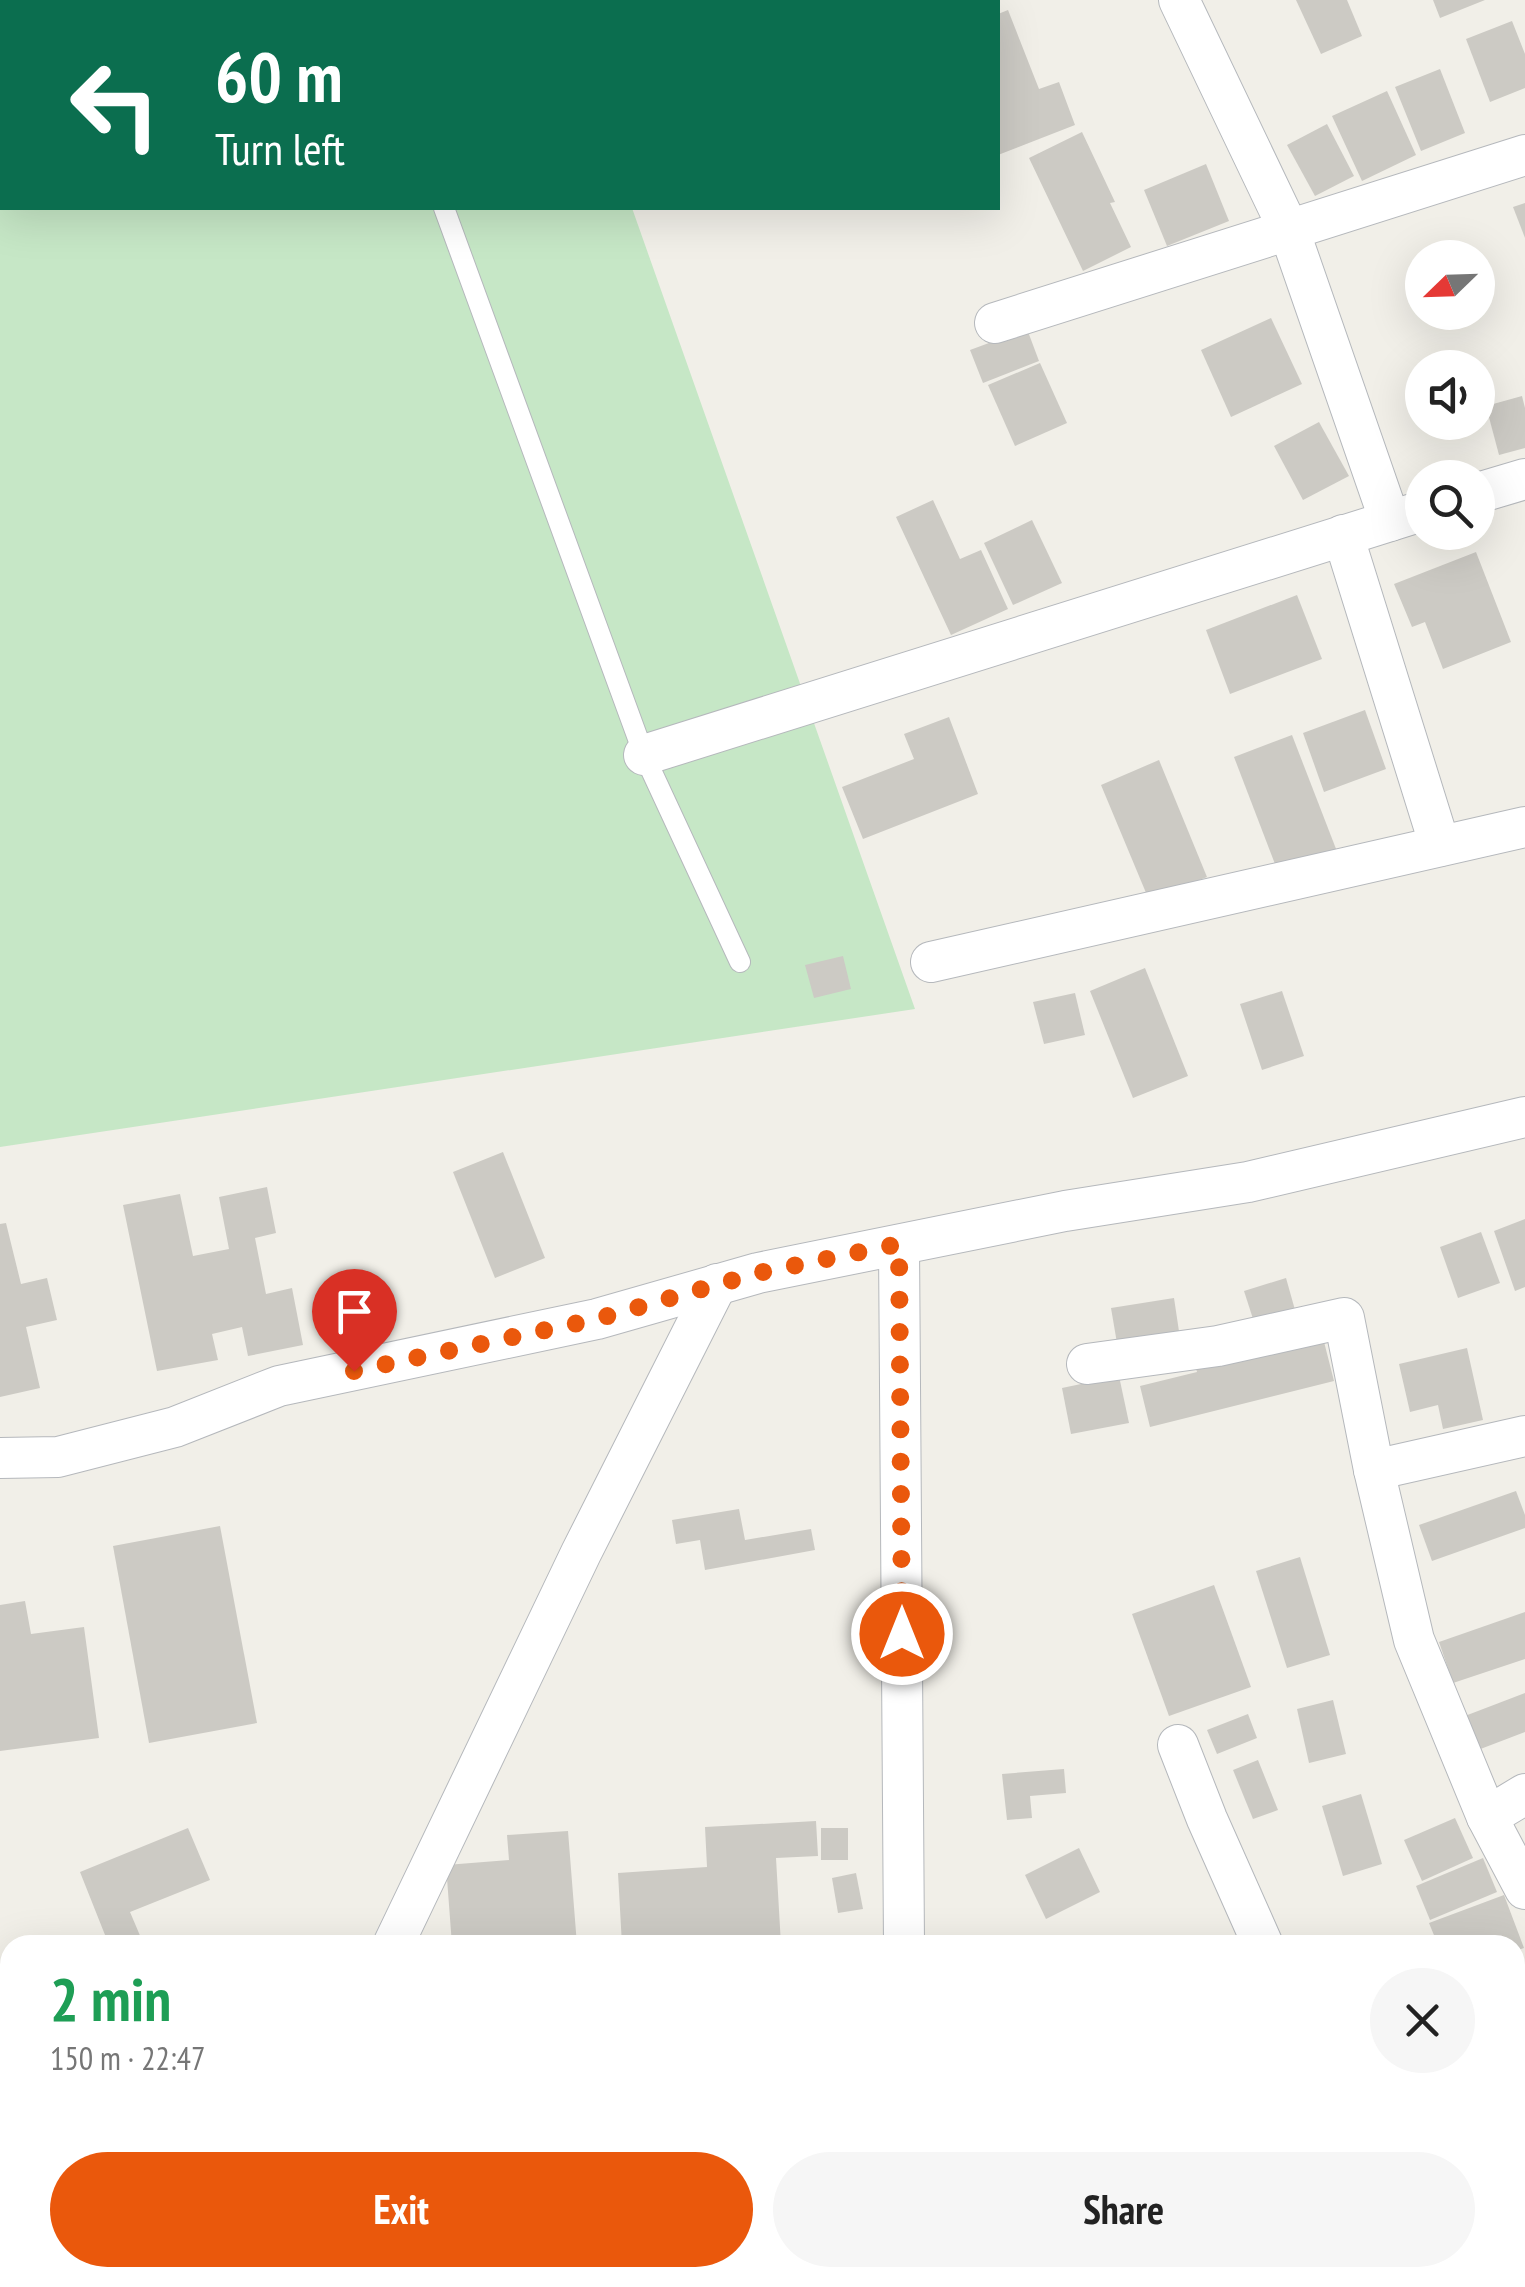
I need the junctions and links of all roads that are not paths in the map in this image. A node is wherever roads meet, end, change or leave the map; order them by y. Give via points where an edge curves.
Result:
1 (1179, 0) edge
2 (1525, 155) edge
3 (445, 210) edge
4 (1289, 230) junction
5 (995, 324) dead end
6 (1525, 478) edge
7 (1495, 488) edge
8 (1405, 514) edge
9 (1405, 516) edge
10 (1343, 536) junction
11 (644, 755) junction
12 (1525, 827) edge
13 (1440, 846) junction
14 (740, 962) dead end
15 (931, 962) dead end
16 (1525, 1118) edge
17 (899, 1244) junction
18 (716, 1284) junction
19 (1087, 1364) dead end
20 (1525, 1436) edge
21 (0, 1458) edge
22 (1374, 1470) junction
23 (1178, 1745) dead end
24 (1525, 1794) edge
25 (1487, 1817) junction
26 (1525, 1890) edge
27 (397, 1935) edge
28 (904, 1935) edge
29 (1259, 1935) edge

1 - 4 street
2 - 4 street
3 - 11 lane
4 - 5 street
4 - 8 street
6 - 7 street
9 - 10 street
10 - 11 street
10 - 13 street
11 - 14 lane
12 - 13 street
13 - 15 street
16 - 17 street via 1248,1182
17 - 18 street
17 - 28 street
18 - 21 street via 597,1319 279,1386 175,1427 58,1457
18 - 27 street
19 - 22 street via 1218,1346 1344,1318
20 - 22 street
22 - 25 street via 1414,1640
23 - 29 street
24 - 25 street
25 - 26 street

